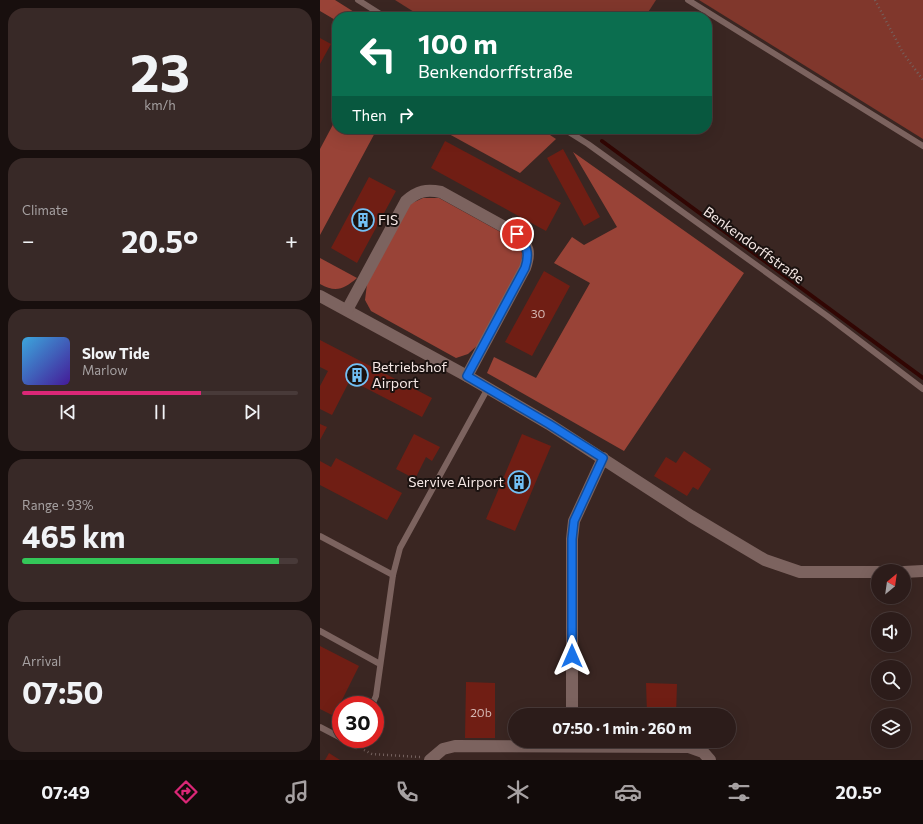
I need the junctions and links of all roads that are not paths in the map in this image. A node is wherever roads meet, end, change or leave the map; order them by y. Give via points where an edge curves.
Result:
1 (358, 0) edge
2 (688, 0) edge
3 (377, 12) edge
4 (707, 12) edge
5 (712, 15) edge
6 (572, 134) edge
7 (923, 146) edge
8 (320, 296) edge
9 (347, 310) junction
10 (467, 376) junction
11 (488, 388) junction
12 (923, 389) edge
13 (603, 458) junction
14 (320, 536) edge
15 (923, 571) edge
16 (871, 572) edge
17 (911, 572) edge
18 (393, 574) junction
19 (320, 631) edge
20 (380, 664) junction
21 (376, 696) edge
22 (572, 708) edge
23 (320, 727) edge
24 (332, 734) edge
25 (508, 745) edge
26 (692, 748) edge
27 (430, 760) edge
28 (710, 760) edge

1 - 3 lane
2 - 4 lane
5 - 7 lane
6 - 12 lane, Benkendorffstraße via 827,316
8 - 9 street
9 - 10 street
9 - 10 street via 406,201 415,193 428,190 441,192 517,234 526,245 529,256
10 - 11 street
11 - 13 street
11 - 18 lane via 400,548
13 - 16 street via 691,516 765,560 800,572
13 - 22 street via 574,521
14 - 18 lane
15 - 17 street
18 - 20 lane
19 - 20 lane
20 - 21 lane
23 - 24 lane
25 - 27 street via 455,746 443,749
26 - 28 street via 703,752

